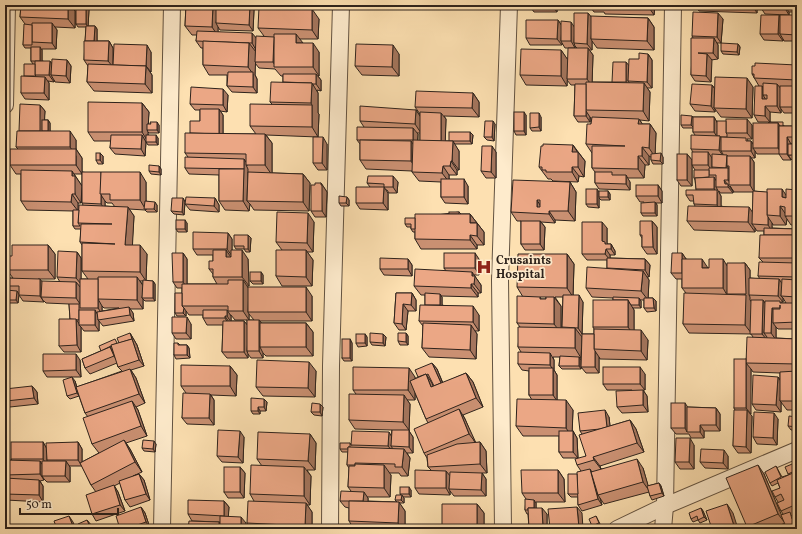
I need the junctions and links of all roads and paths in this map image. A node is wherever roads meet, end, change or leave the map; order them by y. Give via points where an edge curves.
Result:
1 (7, 5) edge
2 (172, 5) edge
3 (341, 5) edge
4 (509, 5) edge
5 (673, 5) edge
6 (5, 105) edge
7 (797, 450) edge
8 (665, 506) junction
9 (162, 529) edge
10 (330, 529) edge
11 (503, 529) edge
12 (616, 529) edge
13 (663, 529) edge

1 - 6 street
2 - 9 street
3 - 10 street via 331,366
4 - 11 street via 500,280
5 - 8 street
7 - 8 street
8 - 12 street
8 - 13 street

